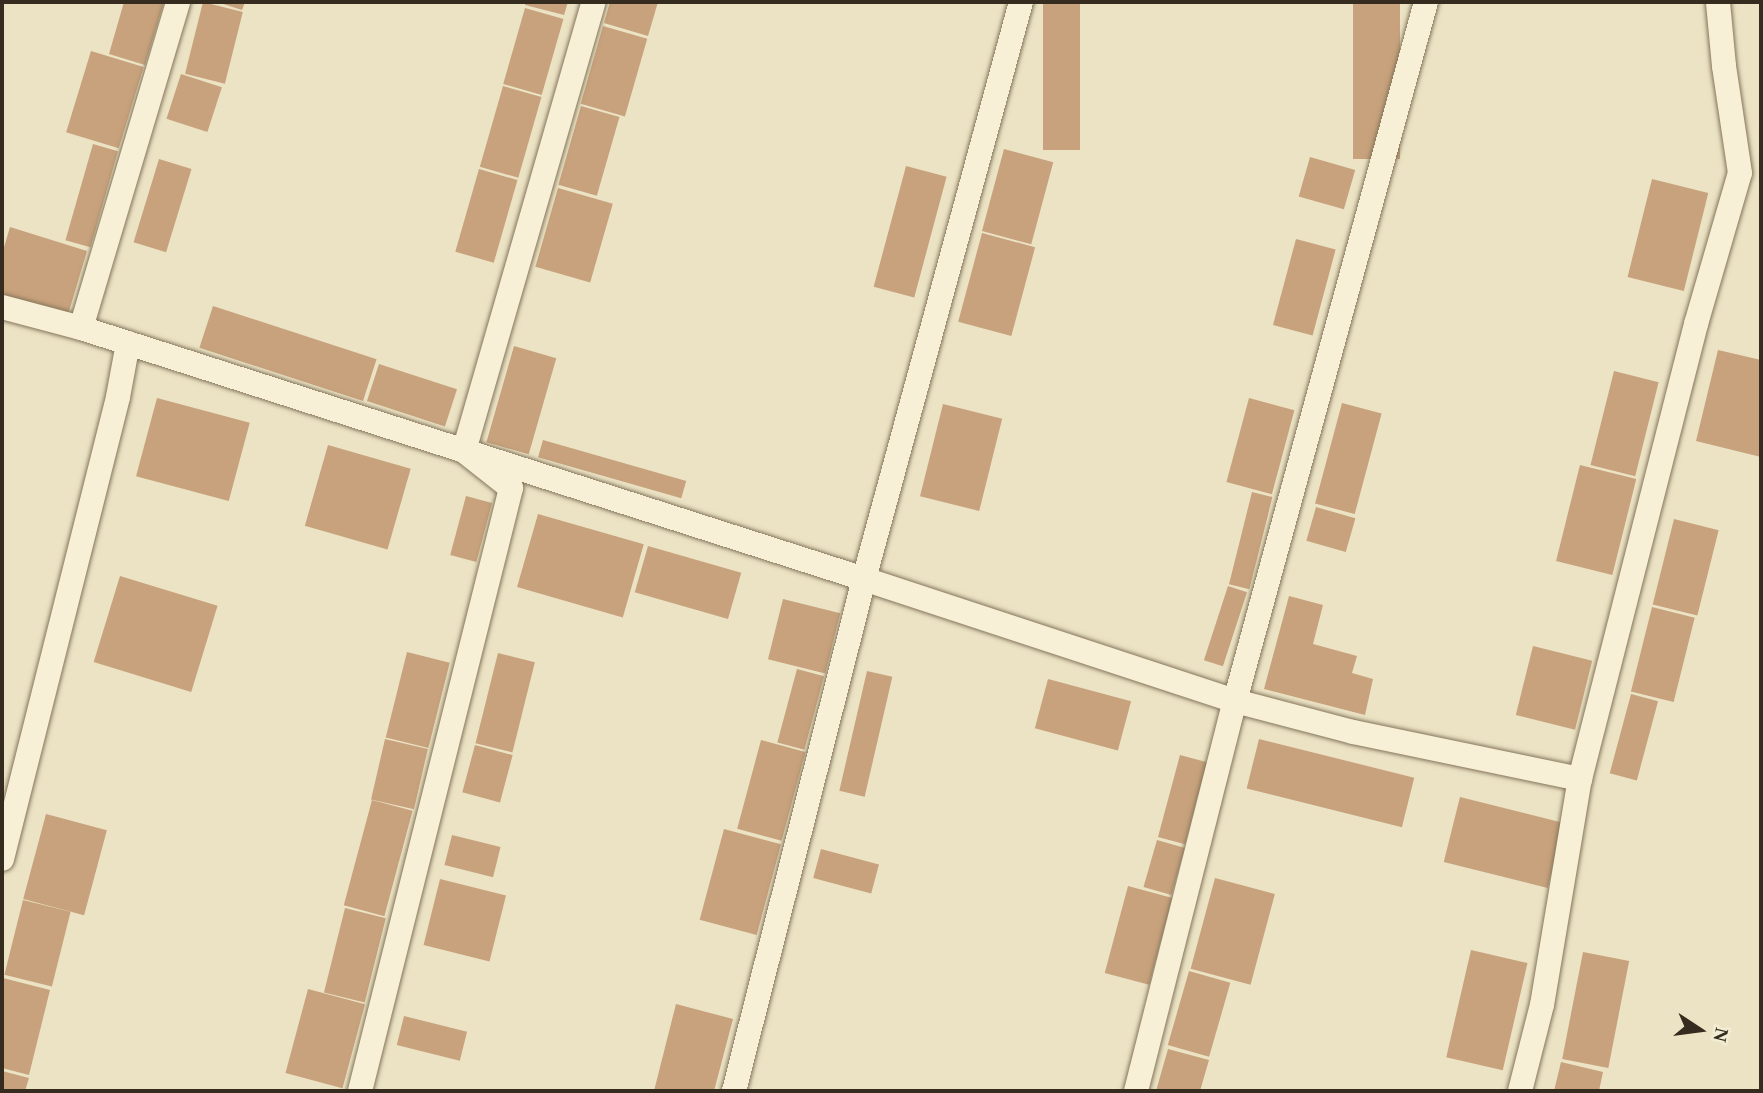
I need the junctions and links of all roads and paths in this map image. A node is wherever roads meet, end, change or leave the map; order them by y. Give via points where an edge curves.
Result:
1 (178, 2) edge
2 (594, 2) edge
3 (1021, 2) edge
4 (1426, 2) edge
5 (1718, 2) edge
6 (2, 307) edge
7 (81, 328) junction
8 (128, 343) junction
9 (464, 451) junction
10 (864, 579) junction
11 (1234, 701) junction
12 (1580, 779) junction
13 (2, 859) edge
14 (360, 1091) edge
15 (734, 1091) edge
16 (1136, 1091) edge
17 (1520, 1091) edge

1 - 7 street
2 - 9 street
3 - 10 street
4 - 11 street
5 - 12 street via 1740,173 1696,324
6 - 7 street
7 - 8 street
8 - 9 street
8 - 13 street
9 - 10 street
9 - 14 street via 511,488
10 - 11 street
10 - 15 street
11 - 12 street via 1353,732
11 - 16 street
12 - 17 street via 1542,1005

